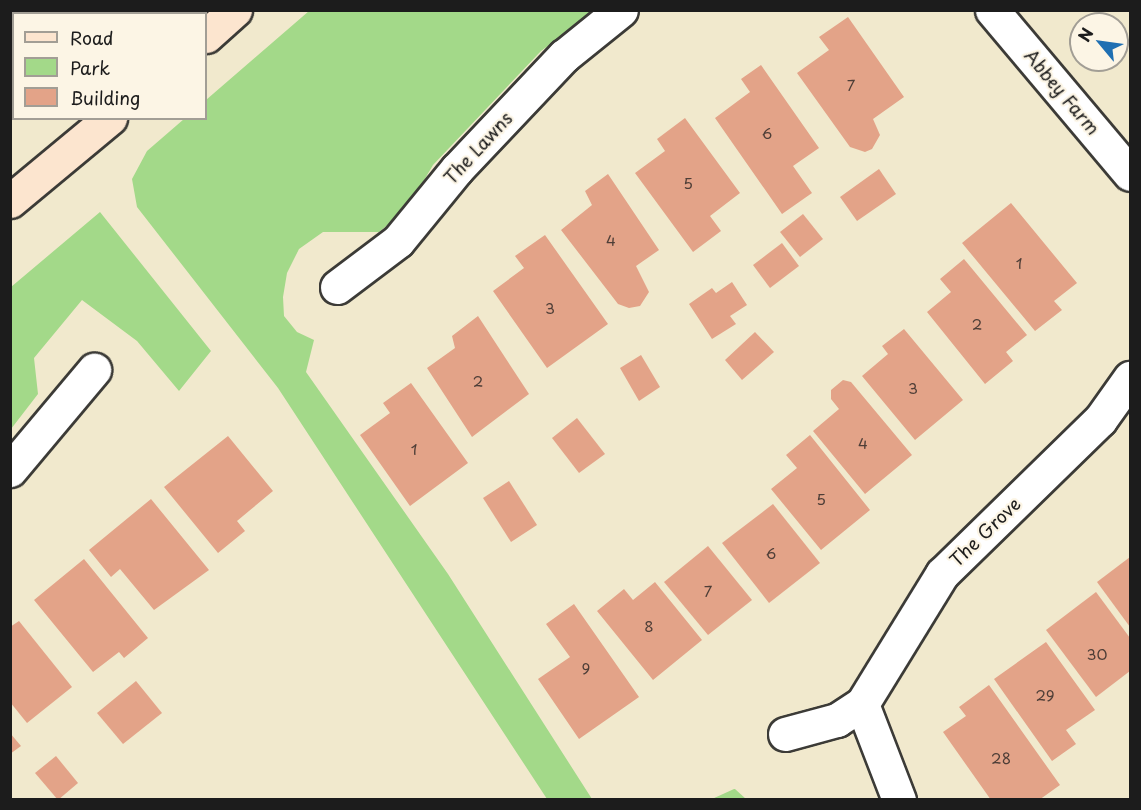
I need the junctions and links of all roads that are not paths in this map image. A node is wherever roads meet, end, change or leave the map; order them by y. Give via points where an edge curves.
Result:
1 (235, 10) edge
2 (621, 10) edge
3 (992, 10) edge
4 (207, 35) edge
5 (108, 120) edge
6 (1131, 174) edge
7 (10, 201) edge
8 (337, 287) dead end
9 (94, 370) dead end
10 (1131, 378) edge
11 (10, 470) edge
12 (862, 704) junction
13 (785, 734) dead end
14 (899, 800) edge

1 - 4 main road
2 - 8 street, The Lawns via 564,56 457,169 398,241
3 - 6 street, Abbey Farm
5 - 7 main road
9 - 11 street
10 - 12 street, The Grove via 1100,420 942,574
12 - 13 street, The Grove via 837,720
12 - 14 street

